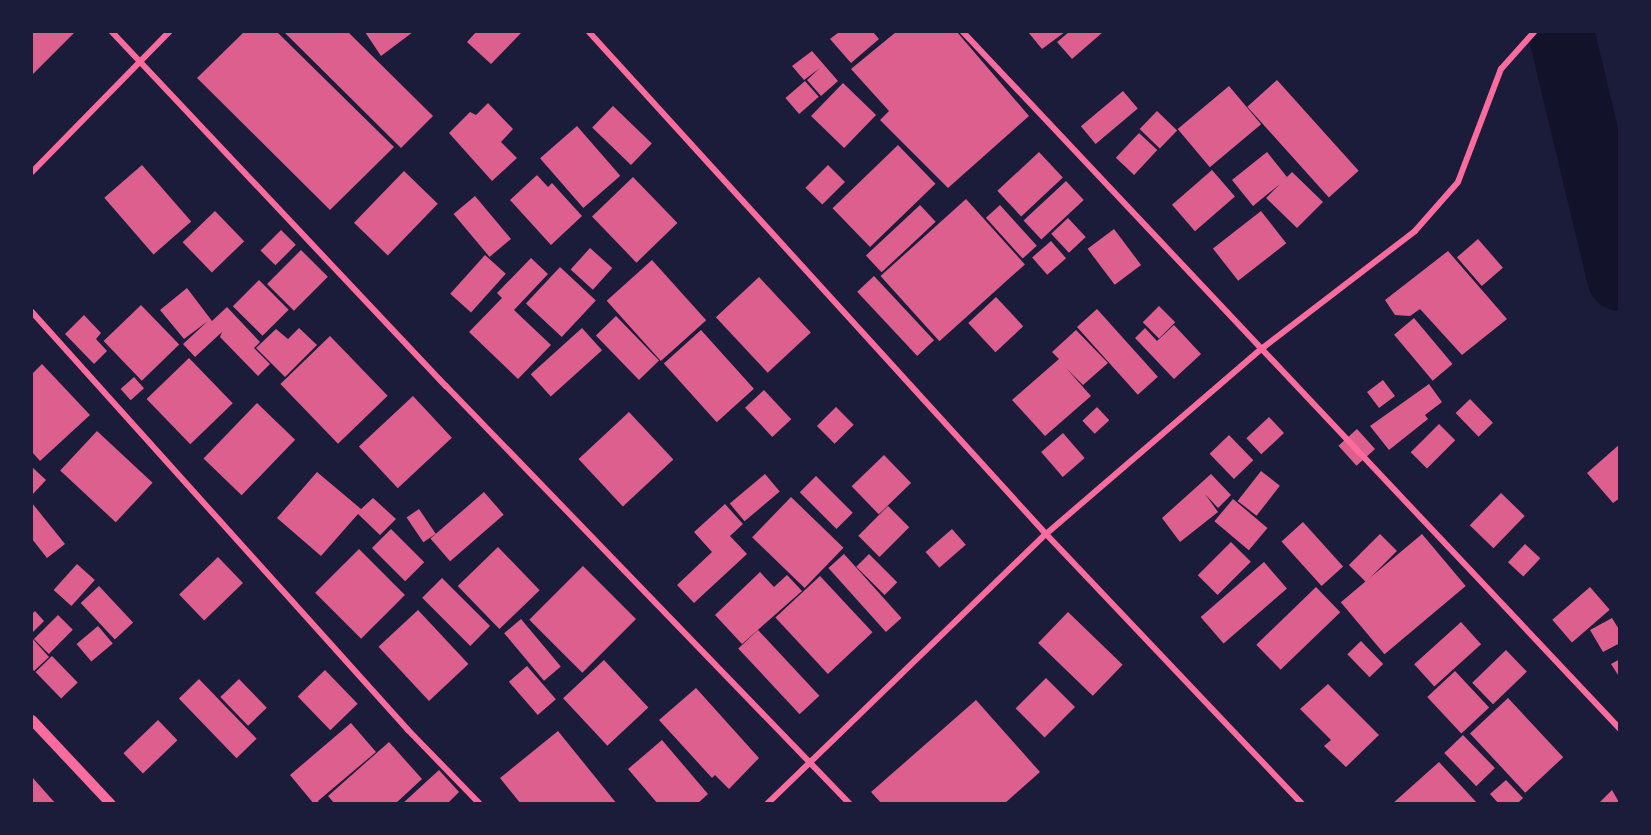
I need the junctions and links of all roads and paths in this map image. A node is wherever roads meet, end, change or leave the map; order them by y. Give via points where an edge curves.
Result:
1 (112, 32) edge
2 (169, 32) edge
3 (589, 32) edge
4 (963, 32) edge
5 (1534, 32) edge
6 (140, 60) junction
7 (32, 172) edge
8 (32, 312) edge
9 (1260, 350) junction
10 (1046, 534) junction
11 (32, 720) edge
12 (1620, 729) edge
13 (812, 762) junction
14 (111, 804) edge
15 (480, 804) edge
16 (767, 804) edge
17 (850, 804) edge
18 (1302, 804) edge

1 - 6 street
2 - 6 street
3 - 10 street
4 - 9 street
5 - 9 street via 1501,69 1458,182 1415,231
6 - 7 street
6 - 13 street via 446,386
8 - 15 street via 408,730
9 - 10 street
9 - 12 street
10 - 13 street
10 - 18 street
11 - 14 street
13 - 16 street
13 - 17 street

